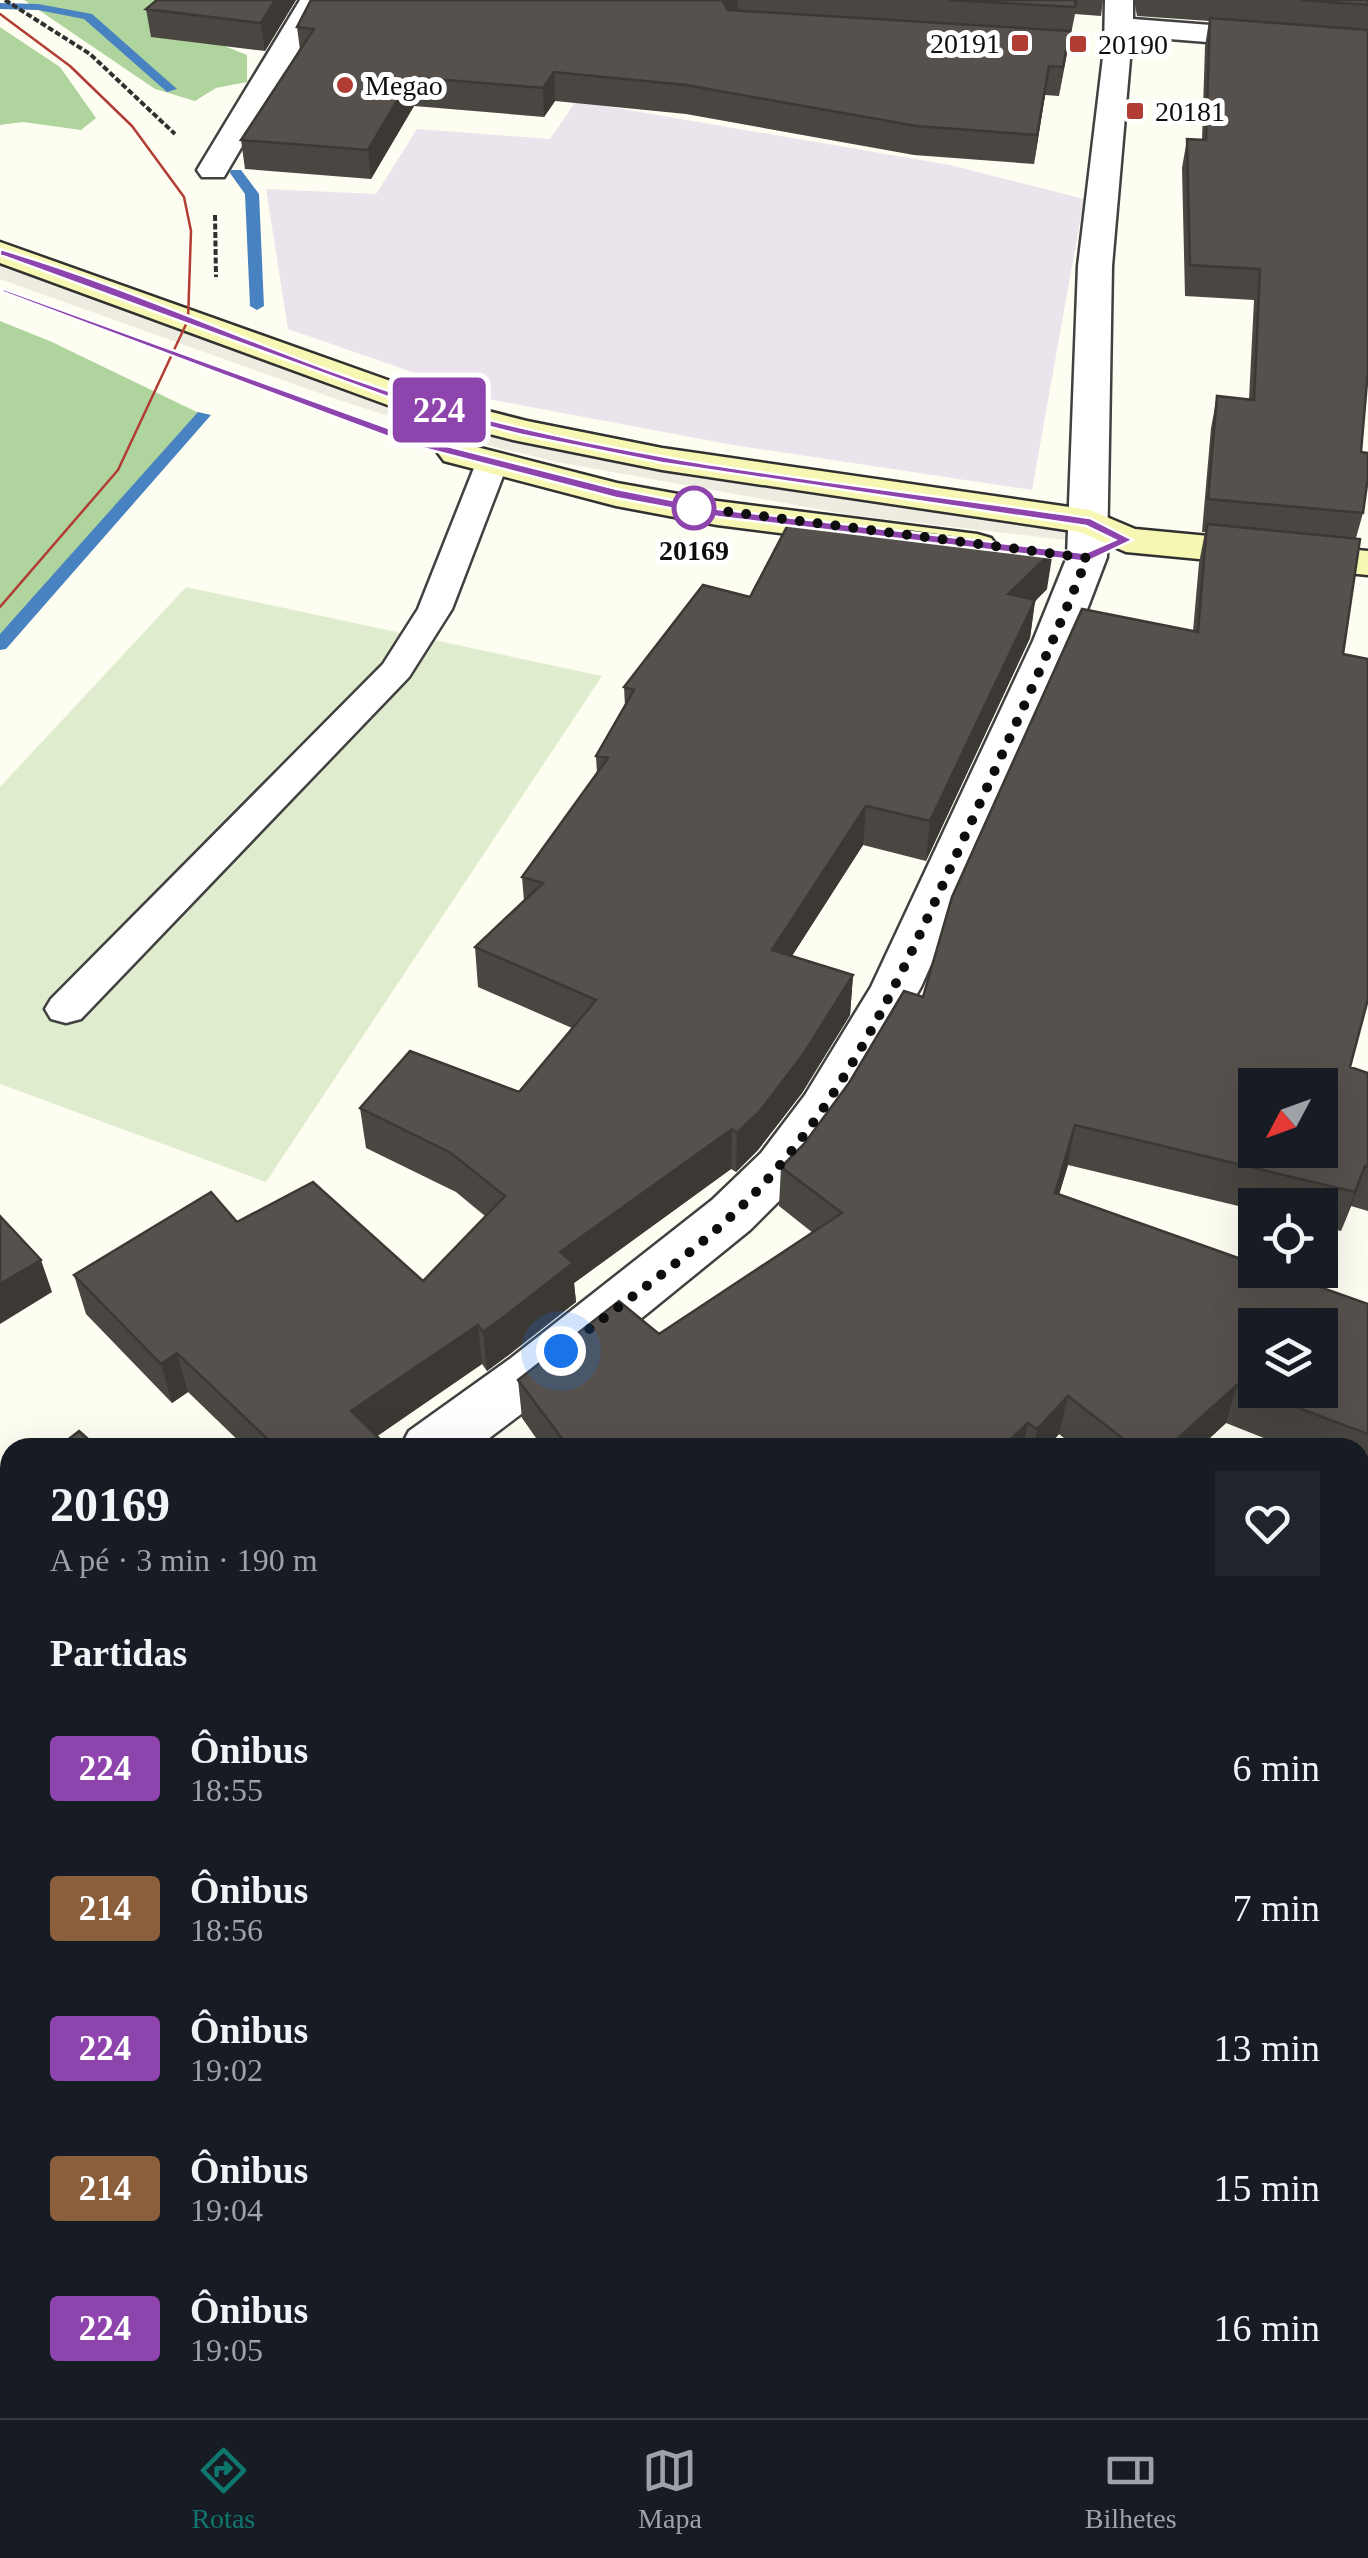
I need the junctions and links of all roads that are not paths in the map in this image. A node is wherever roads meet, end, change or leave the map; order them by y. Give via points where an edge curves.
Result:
1 (314, 0) edge
2 (1114, 31) edge
3 (1368, 46) edge
4 (213, 170) road end
5 (0, 252) edge
6 (428, 445) dead end
7 (492, 463) junction
8 (1088, 543) junction
9 (1008, 550) edge
10 (1368, 563) edge
11 (66, 1009) dead end
12 (444, 1438) edge

1 - 4 street
2 - 3 street
2 - 8 street via 1095,266
5 - 8 main road via 428,407
6 - 7 main road
7 - 9 main road via 718,513
7 - 11 lane via 436,609 396,670
8 - 10 main road
8 - 12 street via 1054,640 896,987 824,1108 731,1216

